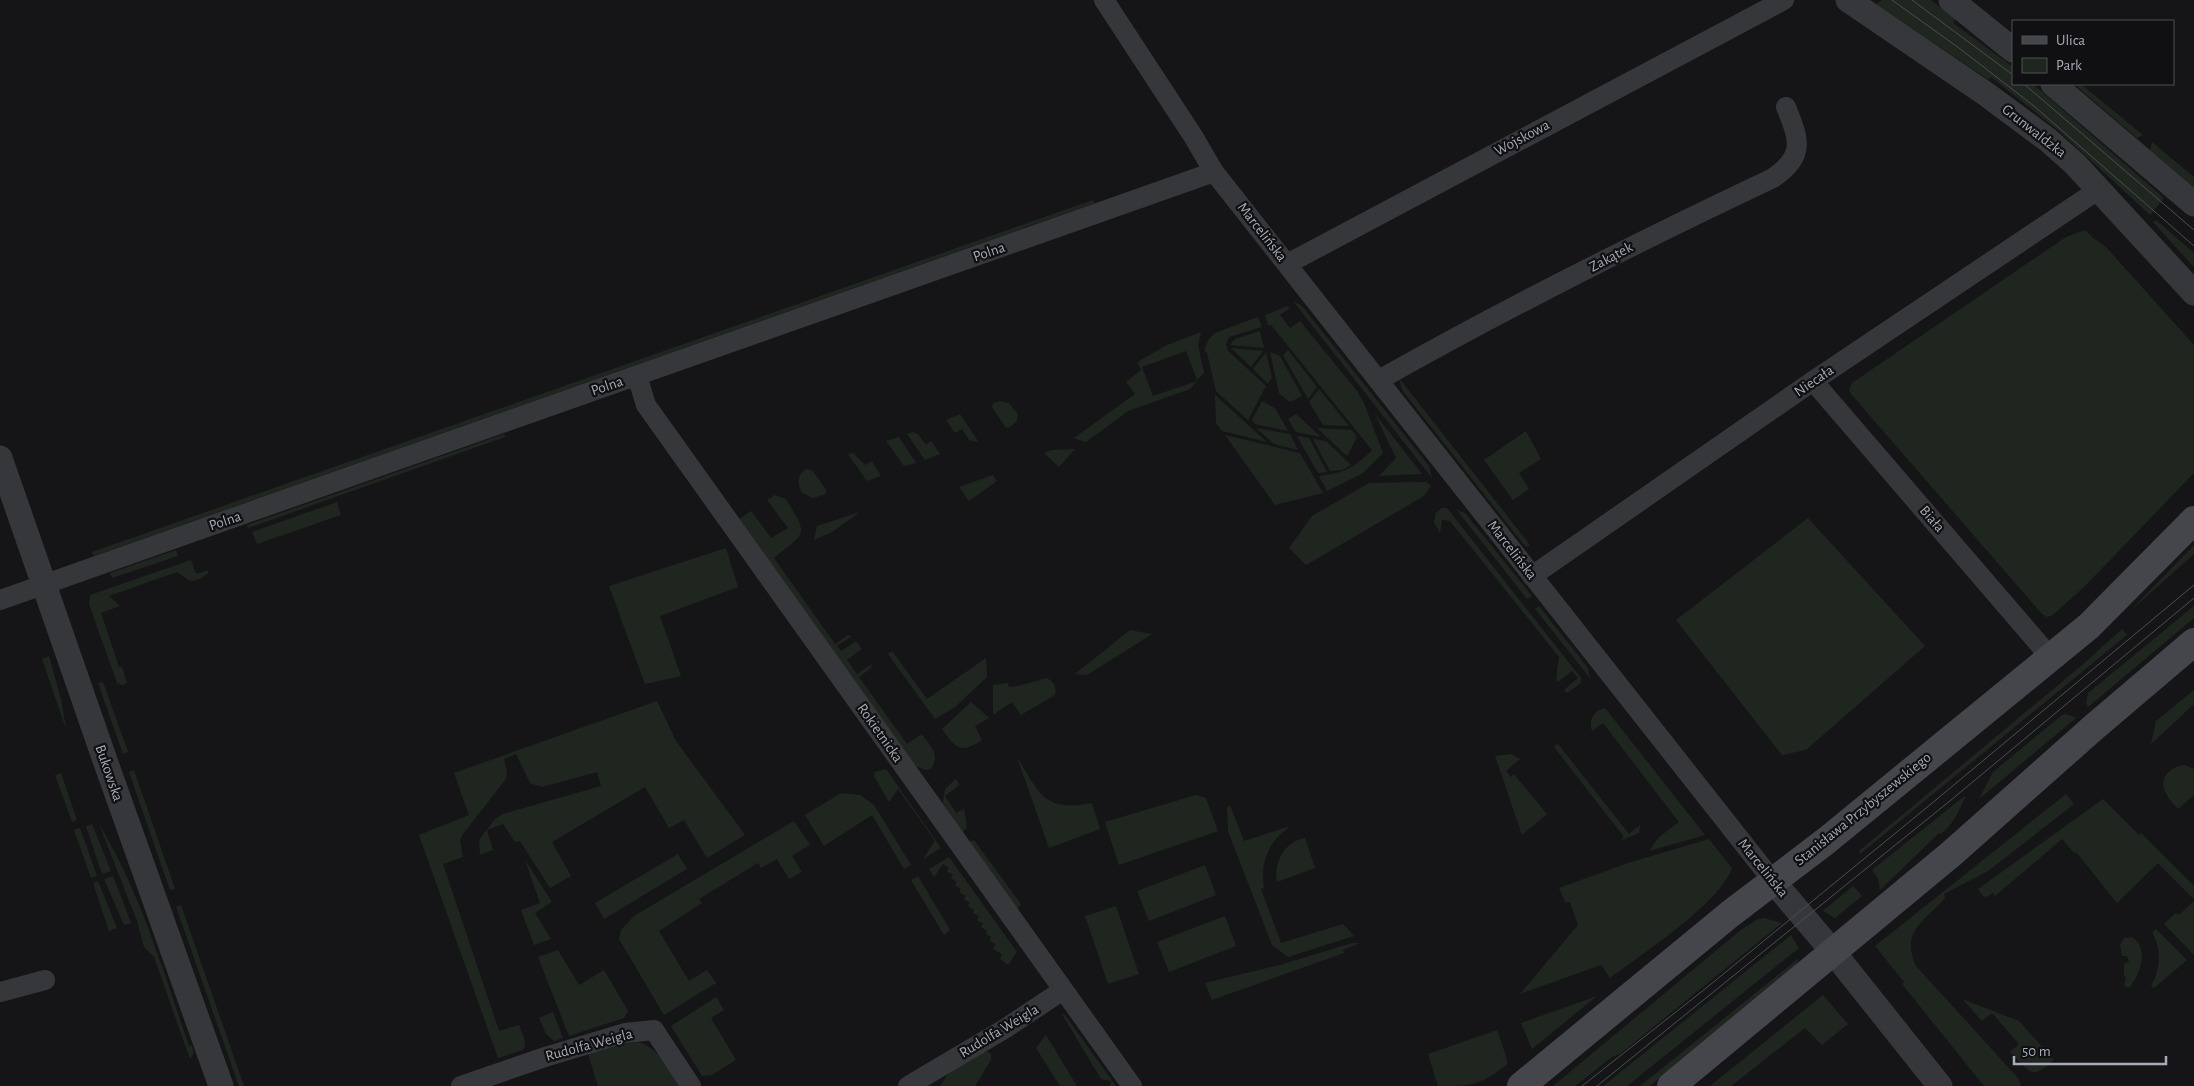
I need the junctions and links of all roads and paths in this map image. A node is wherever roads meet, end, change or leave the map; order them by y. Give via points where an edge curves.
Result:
1 (1104, 0) edge
2 (1784, 0) edge
3 (1848, 0) edge
4 (1952, 0) edge
5 (1761, 7) edge
6 (2012, 49) edge
7 (2054, 85) edge
8 (1786, 107) dead end
9 (1214, 172) junction
10 (2098, 190) junction
11 (2194, 204) edge
12 (1287, 264) junction
13 (2194, 293) edge
14 (637, 376) junction
15 (1379, 380) junction
16 (1813, 381) junction
17 (0, 458) edge
18 (2194, 520) edge
19 (1532, 576) junction
20 (44, 585) junction
21 (0, 600) edge
22 (2194, 642) edge
23 (2051, 658) junction
24 (1773, 881) junction
25 (1834, 953) junction
26 (45, 980) dead end
27 (1063, 990) junction
28 (0, 992) edge
29 (221, 1086) edge
30 (461, 1086) edge
31 (691, 1086) edge
32 (908, 1086) edge
33 (1132, 1086) edge
34 (1521, 1086) edge
35 (1671, 1086) edge
36 (1940, 1086) edge

1 - 9 street, Marcelińska
2 - 5 street, Wojskowa
3 - 10 street, Grunwaldzka via 2048,140
4 - 6 street
5 - 12 street, Wojskowa
7 - 11 street
8 - 15 street, Zakątek via 1797,134 1798,146 1794,158 1773,178 1652,235 1480,323
9 - 12 street, Marcelińska
9 - 14 street, Polna
10 - 13 street, Grunwaldzka
10 - 16 street, Niecała
12 - 15 street, Marcelińska
14 - 20 street, Polna
14 - 27 street, Rokietnicka via 646,405
15 - 19 street, Marcelińska
16 - 19 street, Niecała
16 - 23 street, Biała
17 - 20 street, Bukowska
18 - 23 main road, Stanisława Przybyszewskiego via 2089,626
19 - 24 street, Marcelińska
20 - 21 street, Polna
20 - 29 street, Bukowska
22 - 25 main road via 2000,813
23 - 24 main road, Stanisława Przybyszewskiego
24 - 25 street, Marcelińska
24 - 34 main road, Stanisława Przybyszewskiego
25 - 35 main road
25 - 36 street, Marcelińska
26 - 28 street
27 - 32 street, Rudolfa Weigla
27 - 33 street, Rokietnicka
30 - 31 street, Rudolfa Weigla via 625,1033 654,1030

